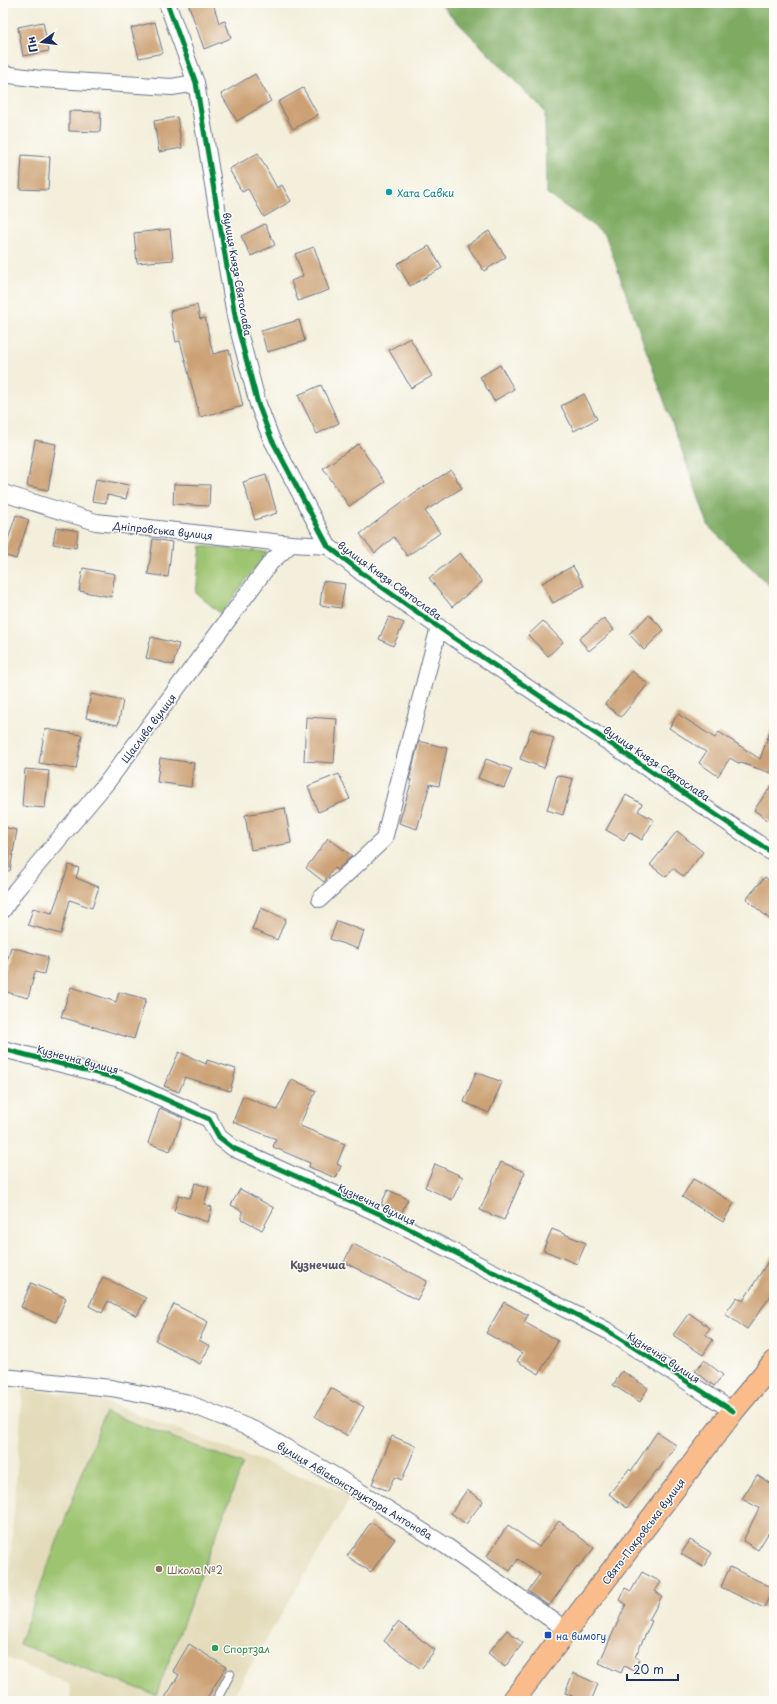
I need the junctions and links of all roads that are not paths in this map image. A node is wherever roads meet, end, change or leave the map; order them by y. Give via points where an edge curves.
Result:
1 (167, 3) edge
2 (3, 74) edge
3 (196, 83) junction
4 (3, 493) edge
5 (291, 544) junction
6 (328, 546) junction
7 (439, 627) junction
8 (774, 854) edge
9 (320, 899) dead end
10 (3, 910) edge
11 (3, 1049) edge
12 (774, 1362) edge
13 (3, 1377) edge
14 (733, 1411) junction
15 (568, 1631) junction
16 (230, 1674) dead end
17 (216, 1701) edge
18 (513, 1701) edge

1 - 3 street, вулиця Князя Святослава
2 - 3 street via 40,79 172,87
3 - 6 street, вулиця Князя Святослава via 236,321 258,404 271,438
4 - 5 street, Дніпровська вулиця via 96,522
5 - 6 street, Дніпровська вулиця
5 - 10 street, Щаслива вулиця via 271,562 108,781 16,890
6 - 7 street, вулиця Князя Святослава
7 - 8 street, вулиця Князя Святослава
7 - 9 street via 384,839
11 - 14 street, Кузнечна вулиця via 120,1079 209,1119 219,1137 234,1148 382,1215 608,1331
12 - 14 main road, Свято-Покровська вулиця
13 - 15 street, вулиця Авіаконструктора Антонова via 111,1388 185,1402 257,1432 337,1477 446,1546
14 - 15 main road, Свято-Покровська вулиця
15 - 18 main road, Свято-Покровська вулиця
16 - 17 lane

